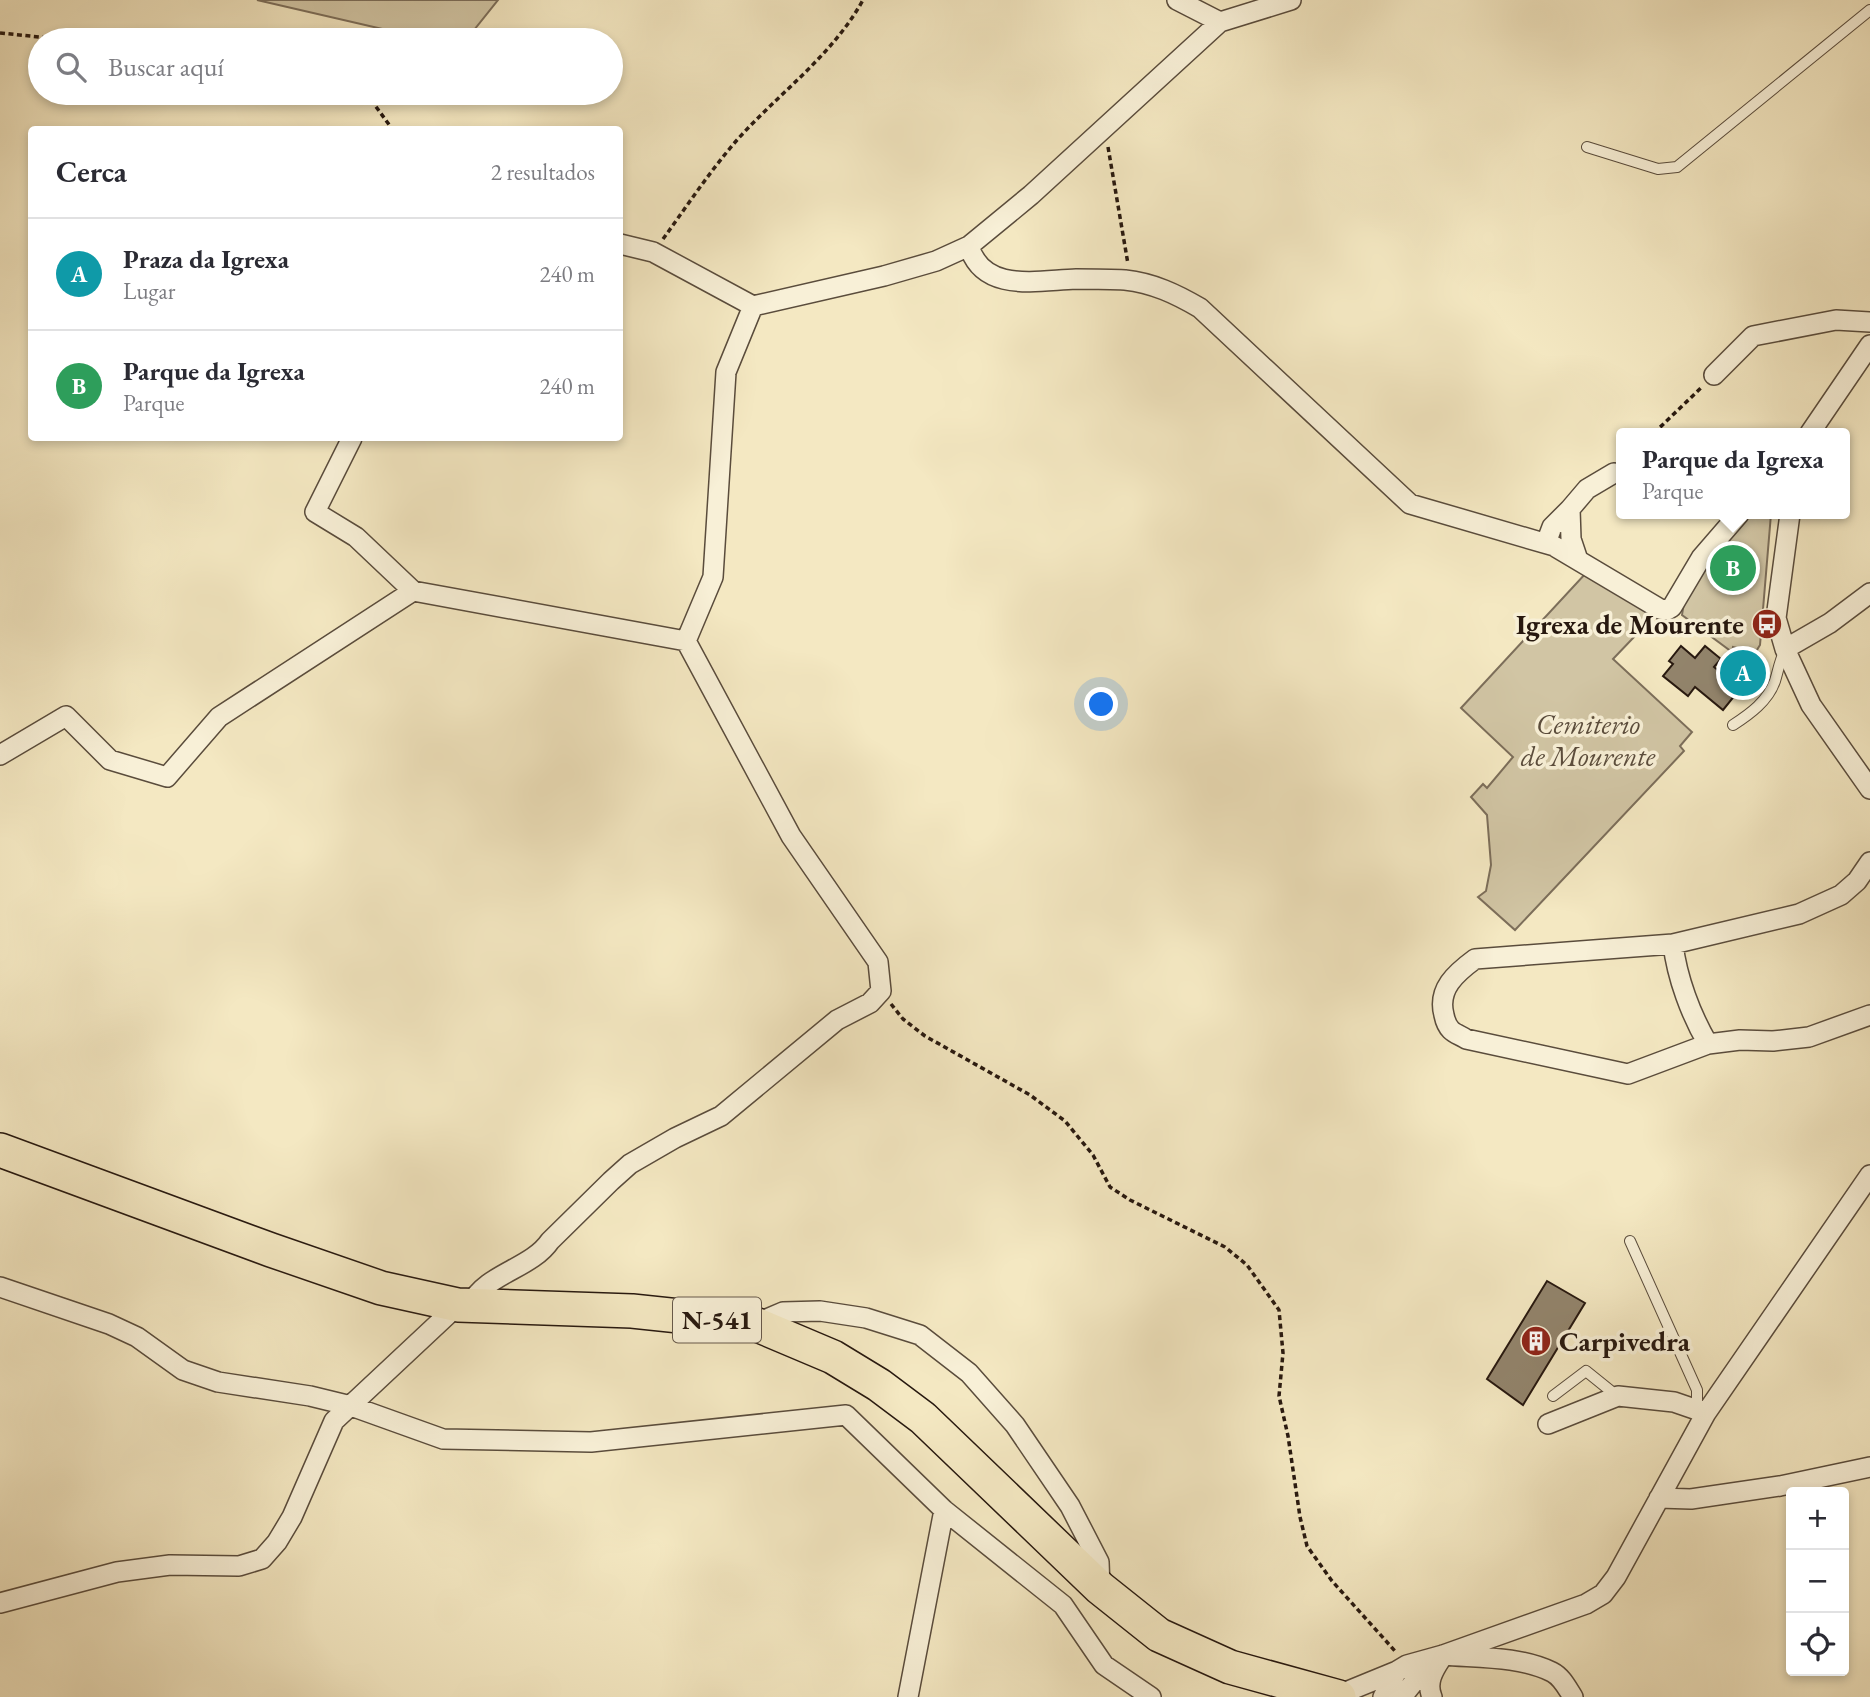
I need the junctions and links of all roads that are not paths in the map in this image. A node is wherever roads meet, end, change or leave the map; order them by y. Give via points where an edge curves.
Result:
1 (1177, 0) edge
2 (1291, 0) edge
3 (1870, 10) edge
4 (1220, 22) junction
5 (1587, 147) dead end
6 (623, 245) edge
7 (969, 246) junction
8 (936, 261) junction
9 (1002, 279) junction
10 (752, 306) junction
11 (1870, 322) edge
12 (1870, 345) edge
13 (1714, 375) road end
14 (1813, 428) edge
15 (350, 441) edge
16 (1614, 473) dead end
17 (1570, 509) junction
18 (1735, 519) edge
19 (1789, 519) edge
20 (1546, 543) junction
21 (1578, 560) junction
22 (413, 591) junction
23 (1870, 593) edge
24 (686, 641) junction
25 (1785, 649) junction
26 (1733, 725) dead end
27 (0, 755) edge
28 (1870, 789) edge
29 (1870, 862) edge
30 (1673, 944) junction
31 (1870, 1015) edge
32 (1708, 1044) junction
33 (0, 1150) edge
34 (1870, 1175) edge
35 (1630, 1241) dead end
36 (0, 1287) edge
37 (464, 1305) junction
38 (755, 1324) junction
39 (1553, 1396) dead end
40 (1618, 1396) junction
41 (351, 1406) junction
42 (1702, 1411) junction
43 (1548, 1424) dead end
44 (1870, 1467) edge
45 (1659, 1498) junction
46 (944, 1510) junction
47 (1100, 1588) junction
48 (0, 1603) edge
49 (1443, 1655) junction
50 (1402, 1668) junction
51 (1290, 1691) edge
52 (908, 1697) edge
53 (1151, 1697) edge
54 (1338, 1697) edge
55 (1383, 1697) edge
56 (1402, 1697) edge
57 (1432, 1697) edge
58 (1573, 1697) edge

1 - 4 street
2 - 4 street
3 - 5 lane via 1676,167 1658,169
4 - 7 street
6 - 10 street via 653,252
7 - 8 street
7 - 9 street via 985,272
8 - 9 street
8 - 10 street
9 - 20 street via 1156,285 1200,308 1410,504
10 - 24 street via 726,372 713,577
11 - 13 street via 1836,320 1753,336
12 - 14 street
15 - 22 street via 315,512 356,537
16 - 17 street via 1587,489
17 - 20 street via 1552,527
17 - 21 street via 1571,539
18 - 21 street via 1701,558 1667,610
19 - 25 street via 1776,618
20 - 21 street
22 - 24 street
22 - 27 street via 219,718 167,777 110,760 66,716
23 - 25 street
24 - 37 street via 791,836 878,962 881,991 870,1003 837,1020 721,1116 630,1164 543,1252 512,1268
25 - 26 lane via 1764,700
25 - 28 street via 1811,705
29 - 30 street via 1857,881 1822,905
30 - 32 street via 1697,1026
30 - 32 street via 1475,959 1447,986 1442,1003 1445,1018 1450,1029 1466,1039 1628,1074
31 - 32 street via 1809,1037
33 - 37 highway, N-541 via 369,1284
34 - 42 street
35 - 42 lane via 1697,1390
36 - 41 street via 137,1337 183,1370 218,1382
37 - 38 highway, N-541 via 632,1311
37 - 41 street
38 - 47 highway, N-541 via 833,1357 923,1418
38 - 47 street via 783,1312 820,1311 866,1318 920,1335 969,1373 1015,1425 1070,1506 1099,1562
39 - 40 lane via 1586,1371
40 - 42 street via 1674,1402
40 - 43 street
41 - 46 street via 443,1439 591,1442 846,1415
41 - 48 street via 334,1421 292,1517 262,1559 239,1566 170,1565 117,1572
42 - 45 street
44 - 45 street via 1766,1488 1691,1499
45 - 49 street via 1603,1594
46 - 52 street
46 - 53 street via 1063,1605 1104,1665
47 - 51 highway, N-541 via 1159,1635
49 - 50 street
49 - 56 street via 1421,1672
49 - 57 street via 1431,1677
49 - 58 street via 1501,1659 1552,1672
50 - 54 street
50 - 55 street
51 - 54 highway, N-541

